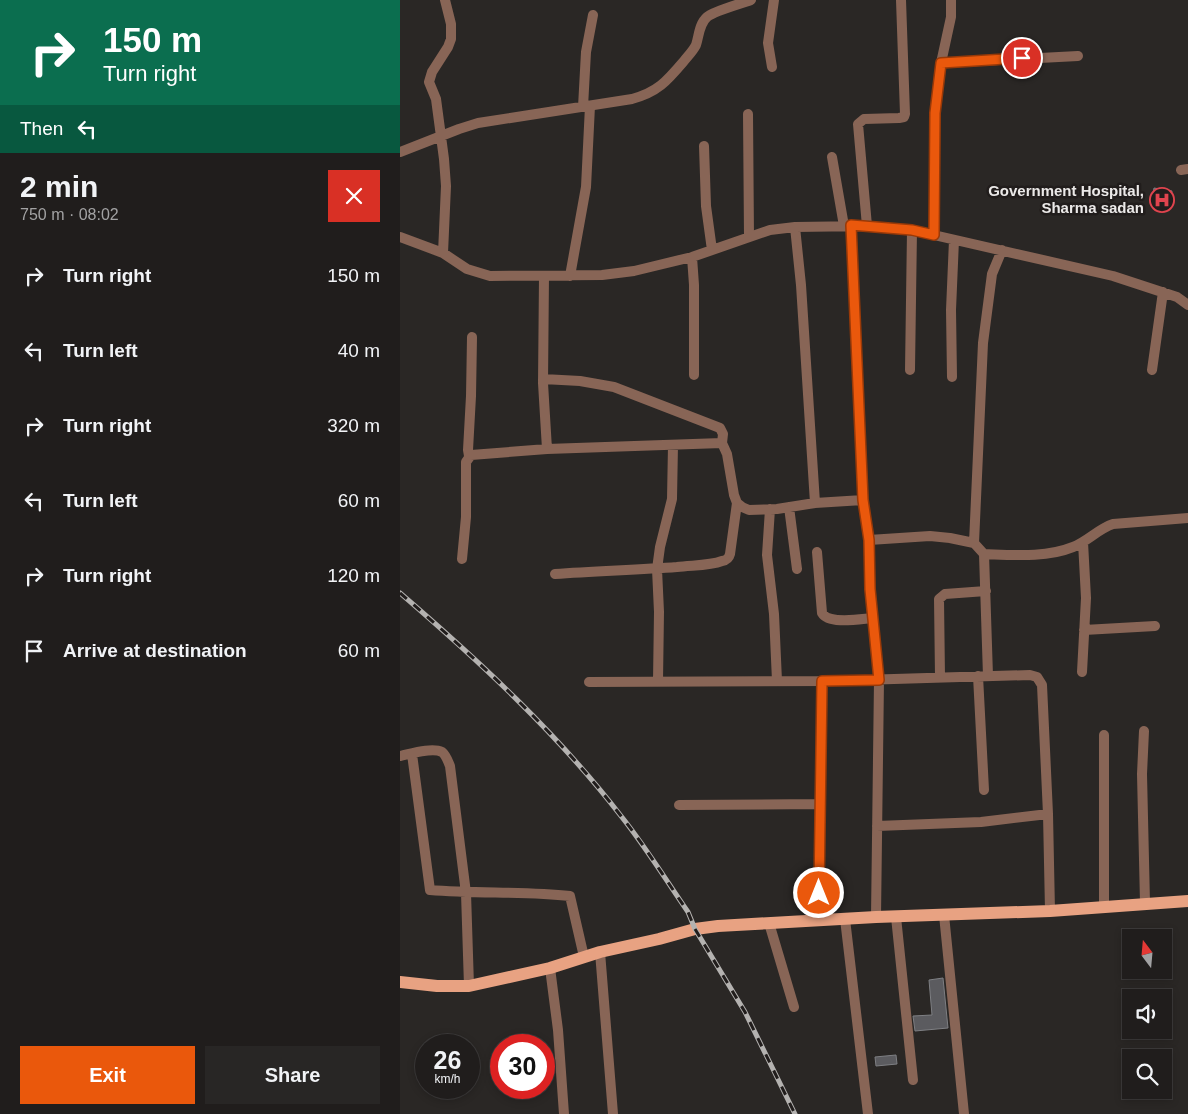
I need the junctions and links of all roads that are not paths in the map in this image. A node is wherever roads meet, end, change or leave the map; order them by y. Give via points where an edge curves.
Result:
1 (445, 0) edge
2 (751, 0) edge
3 (774, 0) edge
4 (900, 0) edge
5 (951, 0) edge
6 (593, 15) dead end
7 (1078, 56) dead end
8 (941, 63) junction
9 (772, 67) dead end
10 (587, 106) junction
11 (748, 114) dead end
12 (441, 135) junction
13 (704, 146) dead end
14 (400, 152) edge
15 (832, 157) dead end
16 (847, 225) junction
17 (867, 226) junction
18 (795, 227) junction
19 (912, 230) junction
20 (934, 235) junction
21 (400, 237) edge
22 (749, 237) junction
23 (954, 240) junction
24 (712, 250) junction
25 (1002, 250) junction
26 (443, 253) junction
27 (692, 256) junction
28 (544, 276) junction
29 (570, 276) junction
30 (1163, 292) junction
31 (1188, 305) edge
32 (472, 337) dead end
33 (910, 370) dead end
34 (1152, 370) dead end
35 (694, 374) dead end
36 (952, 377) dead end
37 (543, 379) junction
38 (722, 443) junction
39 (673, 445) junction
40 (547, 449) junction
41 (469, 456) junction
42 (863, 500) junction
43 (738, 503) junction
44 (815, 503) junction
45 (789, 507) junction
46 (770, 509) junction
47 (1188, 518) edge
48 (869, 540) junction
49 (1083, 542) junction
50 (974, 544) junction
51 (817, 552) dead end
52 (984, 554) junction
53 (462, 559) dead end
54 (657, 569) junction
55 (797, 569) dead end
56 (554, 574) dead end
57 (986, 591) junction
58 (874, 618) junction
59 (1155, 626) dead end
60 (1084, 630) junction
61 (1082, 672) dead end
62 (978, 676) junction
63 (988, 676) junction
64 (940, 677) junction
65 (879, 680) junction
66 (658, 681) junction
67 (777, 681) junction
68 (822, 681) junction
69 (589, 682) dead end
70 (1144, 731) dead end
71 (1104, 735) dead end
72 (412, 754) junction
73 (400, 756) edge
74 (984, 790) dead end
75 (819, 804) junction
76 (679, 805) dead end
77 (1048, 814) junction
78 (877, 826) junction
79 (466, 893) junction
80 (1188, 901) edge
81 (1145, 903) junction
82 (1104, 907) junction
83 (1050, 911) junction
84 (944, 915) junction
85 (876, 917) junction
86 (896, 917) junction
87 (846, 919) junction
88 (818, 921) junction
89 (769, 924) junction
90 (600, 952) junction
91 (584, 957) junction
92 (550, 968) junction
93 (400, 982) edge
94 (469, 986) junction
95 (794, 1007) dead end
96 (913, 1080) dead end
97 (564, 1114) edge
98 (613, 1114) edge
99 (868, 1114) edge
100 (964, 1114) edge

1 - 12 street via 451,39 429,82 436,99
2 - 10 street via 706,18 691,53 653,92
3 - 9 street via 768,33
4 - 17 street via 905,114 899,118 864,119 858,124
5 - 8 street via 951,17
6 - 10 street via 586,52
7 - 8 street
8 - 20 street via 935,113
10 - 12 street via 478,123
10 - 29 street via 586,188
11 - 22 street
12 - 14 street
12 - 26 street via 446,186
13 - 24 street via 706,206
15 - 16 street
16 - 17 street
16 - 18 street
16 - 42 street
17 - 19 street
18 - 22 street
18 - 44 street
19 - 20 street
19 - 33 street
20 - 23 street
21 - 26 street
22 - 24 street
23 - 25 street
23 - 36 street
24 - 27 street
25 - 30 street via 1113,276
25 - 50 street via 992,274 983,343
26 - 28 street via 479,274
27 - 29 street via 634,271
27 - 35 street
28 - 29 street
28 - 37 street
30 - 31 street
30 - 34 street
32 - 41 street
37 - 38 street via 580,381 626,391 720,428
37 - 40 street
38 - 39 street
38 - 43 street
39 - 40 street
39 - 54 street via 672,499
40 - 41 street
41 - 53 street via 466,462
42 - 44 street
42 - 48 street
43 - 46 street via 749,510
43 - 54 street via 728,558 712,564
44 - 45 street
45 - 46 street
45 - 55 street
46 - 67 street via 767,555
47 - 49 street via 1114,524 1103,527
48 - 50 street via 930,536
48 - 58 street
49 - 52 street via 1064,550 1036,554
49 - 60 street via 1086,585
50 - 52 street
51 - 58 street via 824,617 829,620
52 - 57 street
54 - 56 street
54 - 66 street
57 - 63 street
57 - 64 street via 945,594 939,599
58 - 65 street
59 - 60 street
60 - 61 street
62 - 63 street
62 - 64 street
62 - 74 street
63 - 77 street via 1030,675 1040,681
64 - 65 street
65 - 68 street
65 - 78 street
66 - 67 street
66 - 69 street
67 - 68 street
68 - 75 street
70 - 81 street
71 - 82 street
72 - 73 street
72 - 79 street via 430,890
72 - 79 street via 434,750 447,757
75 - 76 street
75 - 88 street
77 - 78 street via 981,822
77 - 83 street
78 - 85 street
79 - 91 street via 536,892 570,896
79 - 94 street
80 - 81 main road
81 - 82 main road
82 - 83 main road
83 - 84 main road
84 - 86 main road
84 - 100 street
85 - 86 main road
85 - 87 main road
86 - 96 street
87 - 88 main road
87 - 99 street
88 - 89 main road
89 - 90 main road via 696,929
89 - 95 street
90 - 91 main road
90 - 98 street
91 - 92 main road
92 - 94 main road
92 - 97 street
93 - 94 main road

